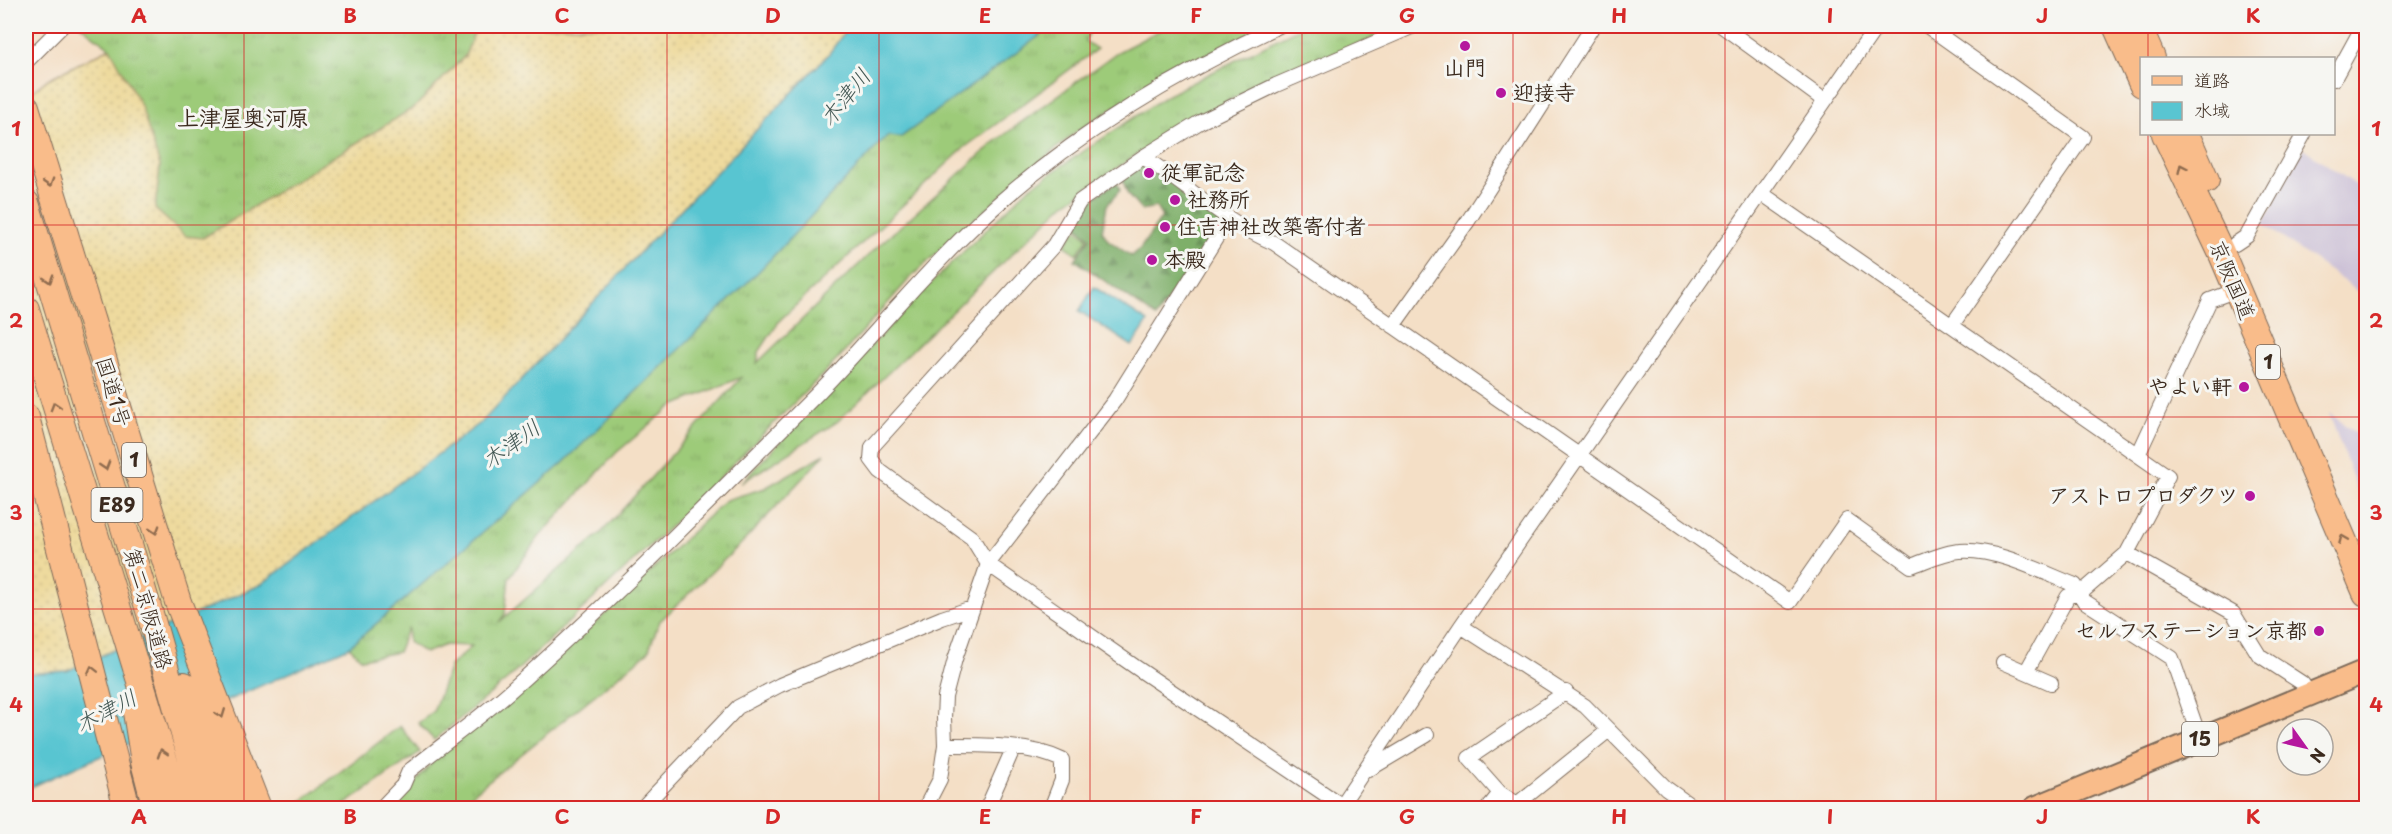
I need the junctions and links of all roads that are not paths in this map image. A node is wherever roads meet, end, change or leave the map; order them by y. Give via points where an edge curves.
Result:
1 (62, 26) edge
2 (1279, 26) edge
3 (1414, 26) edge
4 (1593, 26) edge
5 (1722, 26) edge
6 (1878, 26) edge
7 (1927, 26) edge
8 (2116, 26) edge
9 (2138, 26) edge
10 (2363, 26) edge
11 (2152, 57) edge
12 (26, 62) edge
13 (2335, 77) edge
14 (2140, 80) edge
15 (1825, 101) junction
16 (26, 107) edge
17 (2166, 135) edge
18 (2186, 135) edge
19 (2303, 135) edge
20 (1143, 157) junction
21 (1761, 193) junction
22 (26, 203) edge
23 (1228, 219) junction
24 (2235, 244) junction
25 (2237, 290) junction
26 (26, 309) edge
27 (1394, 326) junction
28 (1952, 326) junction
29 (26, 417) edge
30 (1580, 455) junction
31 (2138, 455) junction
32 (2367, 549) edge
33 (2127, 554) junction
34 (988, 564) junction
35 (2081, 593) junction
36 (2367, 593) edge
37 (972, 608) junction
38 (151, 617) junction
39 (1461, 626) junction
40 (123, 631) junction
41 (2003, 662) dead end
42 (2367, 671) edge
43 (2026, 672) junction
44 (2051, 683) dead end
45 (1566, 692) junction
46 (2310, 694) junction
47 (1609, 730) junction
48 (1427, 735) dead end
49 (2200, 740) junction
50 (945, 745) junction
51 (1013, 749) junction
52 (1364, 773) junction
53 (1500, 793) junction
54 (1340, 807) edge
55 (127, 808) edge
56 (156, 808) edge
57 (179, 808) edge
58 (205, 808) edge
59 (232, 808) edge
60 (258, 808) edge
61 (381, 808) edge
62 (642, 808) edge
63 (925, 808) edge
64 (987, 808) edge
65 (1050, 808) edge
66 (1488, 808) edge
67 (1694, 808) edge
68 (2035, 808) edge

1 - 12 street
2 - 61 street via 1155,89 1024,182 939,261 820,391 681,531 507,693 409,771 403,785
3 - 20 street via 1276,85 1200,122
4 - 27 street via 1468,221
5 - 15 street
6 - 15 street
7 - 28 street via 2083,136
8 - 14 highway
9 - 11 highway
10 - 13 street
15 - 21 street
16 -> 60 highway, 国道1号 / 1 via 178,602
25 -> 17 highway, 京阪国道 / 1
18 - 24 highway, 京阪国道 / 1
19 - 24 street via 2247,236
20 - 23 street
20 - 34 street via 1080,201 1048,252 872,447 871,459 880,471 972,538
21 - 28 street
21 - 30 street
22 -> 38 highway, 第二京阪道路 / E89
23 - 27 street via 1274,243
23 - 34 street via 1115,400
24 - 32 highway, 京阪国道 / 1
25 - 31 street via 2210,300
36 -> 25 highway, 京阪国道 / 1
40 -> 26 highway, 第二京阪道路 / E89
27 - 30 street
28 - 31 street
55 -> 29 highway
30 - 35 street via 1790,602 1847,520 1911,567 1958,550 1974,551 2008,559 2075,585
30 - 39 street
31 - 33 street via 2168,476
33 - 35 street
33 - 46 street via 2233,613 2259,655 2302,683
34 - 37 street
34 - 54 street
35 - 43 street via 2068,596
35 - 49 street via 2084,601 2172,658
37 - 50 street via 945,697
37 - 62 street via 780,685 738,707
38 - 58 highway, 第二京阪道路 / E89
38 - 59 highway via 188,692
39 - 45 street
39 - 52 street
40 - 56 highway via 144,762
57 -> 40 highway, 第二京阪道路 / E89
41 - 43 street
42 - 46 main road, 15
43 - 44 street
45 - 47 street
45 - 53 street via 1469,758
46 - 49 main road, 15
47 - 53 street via 1517,804
47 - 67 street via 1666,788
48 - 52 street
49 - 68 main road, 15
50 - 51 street
50 - 63 street via 940,779
51 - 64 street
51 - 65 street via 1062,760 1062,780
52 - 54 street
53 - 66 street

